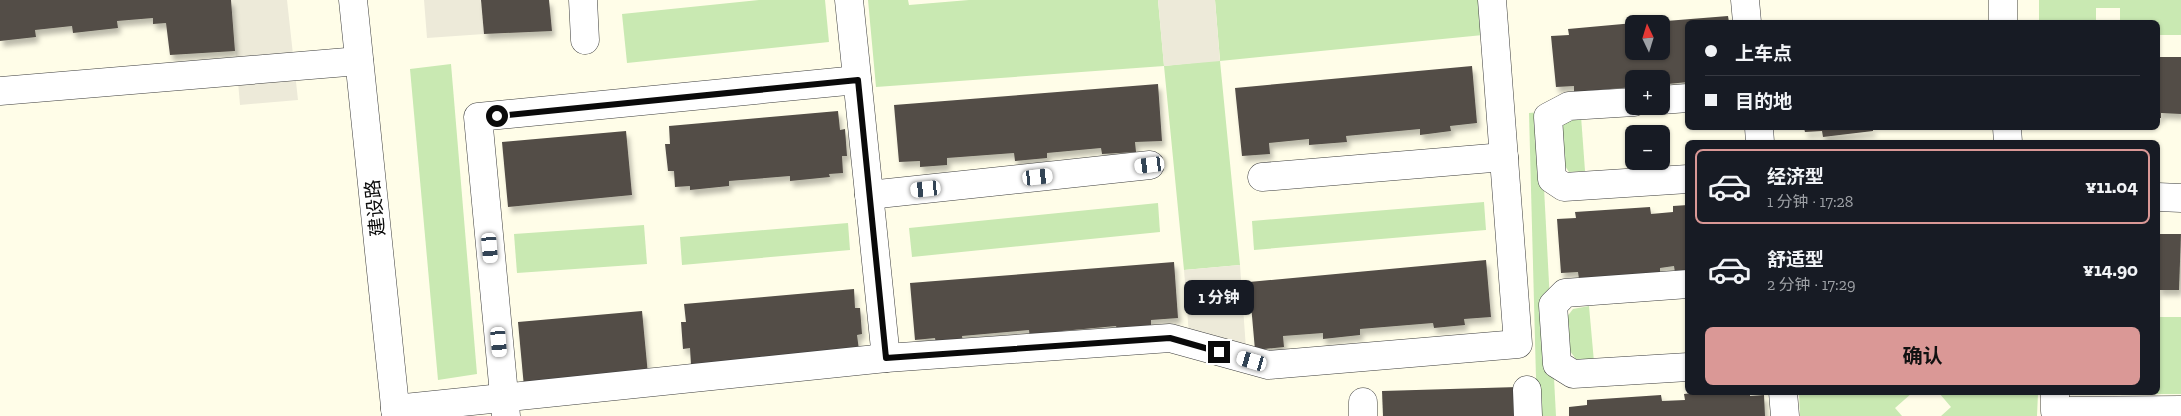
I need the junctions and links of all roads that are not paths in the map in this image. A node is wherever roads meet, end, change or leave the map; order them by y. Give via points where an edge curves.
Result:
1 (353, 0) edge
2 (583, 0) edge
3 (849, 0) edge
4 (1492, 0) edge
5 (1745, 0) edge
6 (2003, 0) edge
7 (1747, 20) edge
8 (2004, 20) edge
9 (586, 40) dead end
10 (360, 61) junction
11 (858, 80) junction
12 (0, 90) edge
13 (1685, 98) edge
14 (1670, 99) edge
15 (1625, 103) edge
16 (1504, 157) junction
17 (1150, 165) dead end
18 (1262, 177) dead end
19 (1685, 179) edge
20 (870, 196) junction
21 (2160, 197) edge
22 (2181, 198) edge
23 (1685, 284) edge
24 (886, 358) junction
25 (1685, 367) edge
26 (1783, 395) edge
27 (2055, 395) edge
28 (505, 407) edge
29 (2181, 410) edge
30 (396, 413) edge
31 (1785, 416) edge

1 - 10 street, 建设路
2 - 9 street
3 - 11 street
4 - 16 street
5 - 7 street
6 - 8 street
10 - 12 street
10 - 30 street, 建设路
11 - 20 street
11 - 28 street via 478,117
13 - 14 street
15 - 19 street via 1569,106 1548,117 1552,179 1564,187
16 - 18 street
16 - 24 street via 1518,344 1268,365 1170,338
17 - 20 street
20 - 24 street
21 - 22 street
23 - 25 street via 1565,293 1553,305 1557,364 1573,374
24 - 28 street
26 - 31 street
27 - 29 street via 2055,412
28 - 30 street

